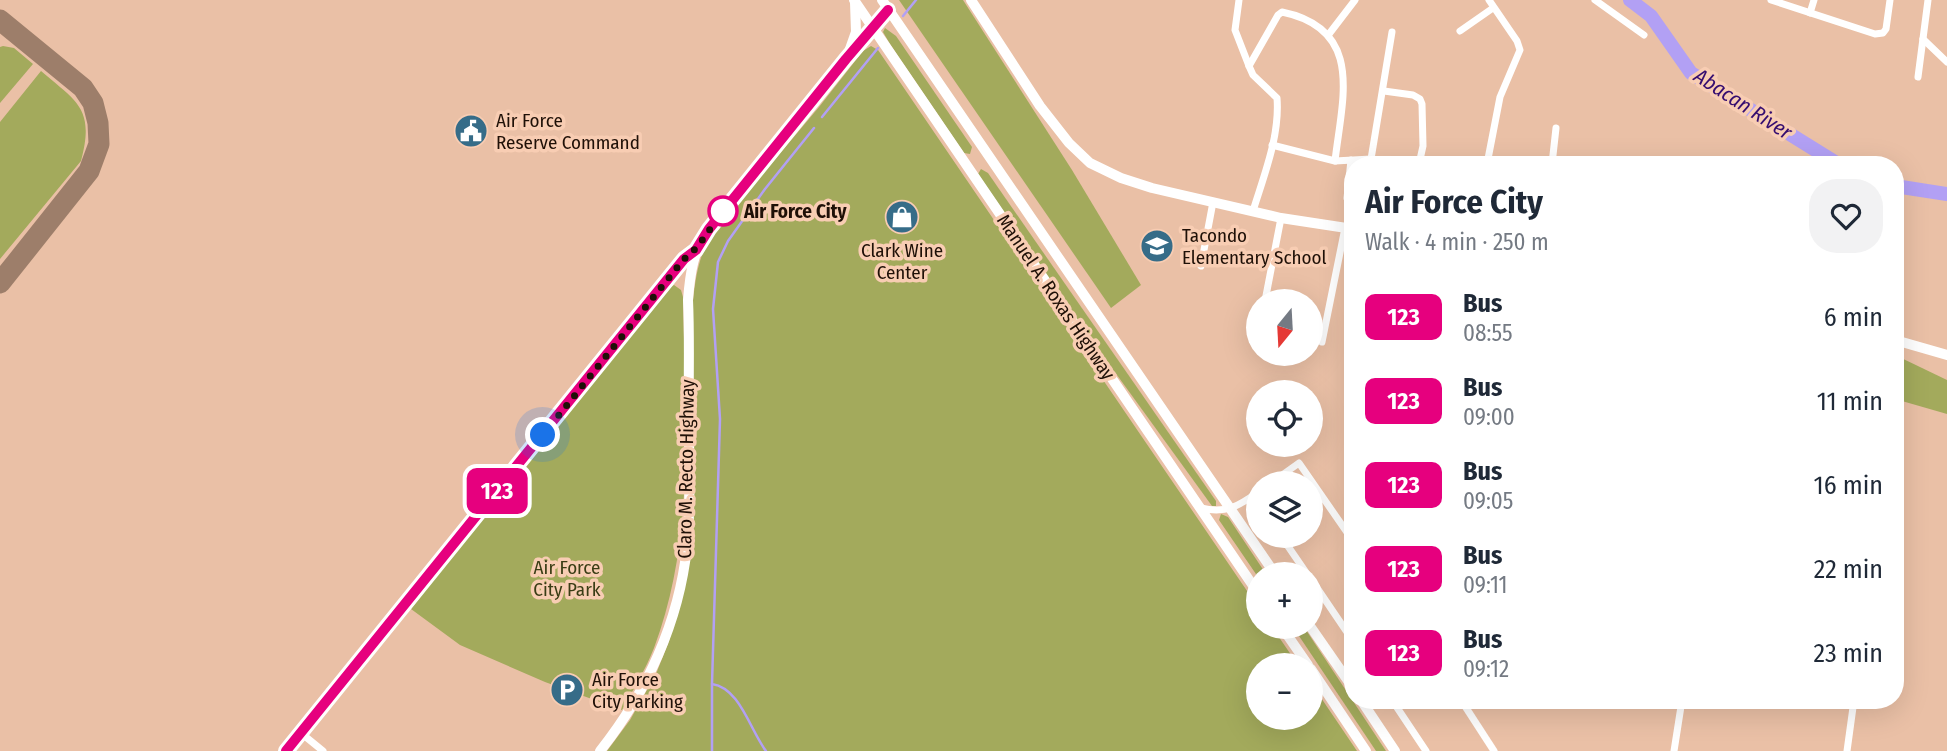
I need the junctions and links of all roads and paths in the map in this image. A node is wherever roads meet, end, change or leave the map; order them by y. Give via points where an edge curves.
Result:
1 (971, 0) edge
2 (1239, 0) edge
3 (1355, 0) edge
4 (1489, 0) edge
5 (1595, 0) edge
6 (1771, 0) edge
7 (1814, 0) edge
8 (1890, 0) edge
9 (1928, 0) edge
10 (855, 1) edge
11 (885, 5) edge
12 (1493, 8) junction
13 (1810, 13) junction
14 (872, 28) junction
15 (1460, 31) dead end
16 (1392, 32) dead end
17 (1329, 34) junction
18 (1644, 35) dead end
19 (1923, 38) junction
20 (846, 59) junction
21 (1947, 62) edge
22 (1249, 66) junction
23 (1918, 77) dead end
24 (1384, 91) junction
25 (1556, 128) dead end
26 (1272, 145) junction
27 (1372, 156) edge
28 (1421, 156) edge
29 (1489, 156) edge
30 (1553, 156) edge
31 (988, 157) junction
32 (1344, 160) edge
33 (1335, 161) junction
34 (970, 170) junction
35 (1213, 202) junction
36 (1253, 211) junction
37 (1281, 218) junction
38 (1344, 227) edge
39 (1344, 249) edge
40 (696, 250) junction
41 (1201, 266) dead end
42 (1267, 289) edge
43 (1323, 338) edge
44 (1904, 343) edge
45 (1947, 355) edge
46 (1288, 471) edge
47 (1305, 471) edge
48 (1323, 498) edge
49 (1246, 500) edge
50 (1201, 508) junction
51 (1231, 510) junction
52 (1344, 528) edge
53 (1267, 562) edge
54 (1246, 575) edge
55 (1323, 597) edge
56 (1344, 628) edge
57 (1320, 639) edge
58 (1344, 675) edge
59 (1323, 687) edge
60 (1367, 709) edge
61 (1398, 709) edge
62 (1467, 709) edge
63 (1681, 709) edge
64 (1853, 709) edge
65 (301, 733) junction
66 (286, 751) edge
67 (323, 751) edge
68 (600, 751) edge
69 (1366, 751) edge
70 (1395, 751) edge
71 (1426, 751) edge
72 (1494, 751) edge
73 (1674, 751) edge
74 (1847, 751) edge

1 - 35 main road via 1040,106 1090,163 1121,178
2 - 22 street via 1236,30
3 - 17 street
4 - 12 street
5 - 18 street
6 - 13 street
7 - 13 street
8 - 13 street via 1883,33
9 - 19 street
10 - 14 main road, Manuel A. Roxas Highway
10 - 20 main road via 856,32
11 - 14 main road
11 - 31 main road, Manuel A. Roxas Highway
12 - 15 street
12 - 29 street via 1520,50 1500,97
14 - 20 main road
14 - 34 main road, Manuel A. Roxas Highway
16 - 24 street
17 - 22 street via 1282,12
17 - 33 street via 1342,66 1343,87
19 - 21 street
19 - 23 street
20 - 40 main road
22 - 26 street via 1277,98
24 - 27 street
24 - 28 street via 1420,99
25 - 30 street
26 - 33 street
26 - 36 street
31 - 34 main road
31 - 51 main road, Manuel A. Roxas Highway
32 - 33 street
34 - 50 main road, Manuel A. Roxas Highway
35 - 36 main road
35 - 41 street
36 - 37 main road
37 - 38 main road
37 - 42 street
39 - 43 street
40 - 65 street via 684,259
40 - 68 main road, Claro M. Recto Highway via 688,300 688,528 681,583 647,681
44 - 45 main road
46 - 47 street via 1299,463
48 - 52 street
49 - 51 street
50 - 51 street
50 - 54 main road, Manuel A. Roxas Highway
51 - 53 main road, Manuel A. Roxas Highway
55 - 56 street
57 - 58 main road
59 - 69 main road
60 - 70 main road
61 - 71 street
62 - 72 street
63 - 73 street
64 - 74 street
65 - 66 street
65 - 67 street

